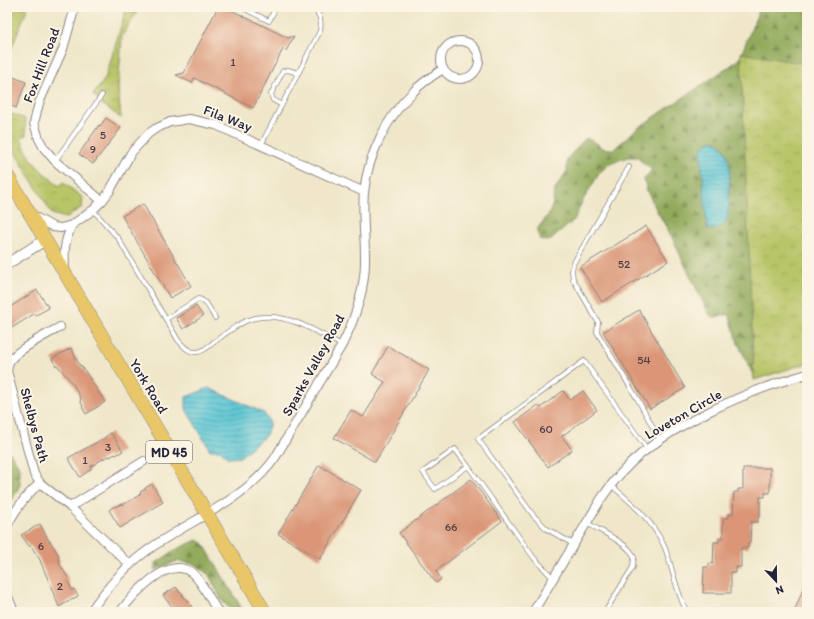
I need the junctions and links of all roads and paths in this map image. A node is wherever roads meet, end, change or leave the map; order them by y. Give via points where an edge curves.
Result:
1 (75, 7) edge
2 (242, 7) edge
3 (276, 7) edge
4 (313, 7) edge
5 (443, 69) junction
6 (298, 73) junction
7 (102, 95) dead end
8 (282, 105) junction
9 (262, 145) junction
10 (55, 161) junction
11 (629, 167) dead end
12 (7, 175) edge
13 (364, 192) junction
14 (102, 201) junction
15 (93, 210) junction
16 (29, 213) junction
17 (72, 225) junction
18 (45, 240) junction
19 (7, 264) edge
20 (65, 274) junction
21 (215, 318) dead end
22 (166, 319) junction
23 (60, 327) dead end
24 (342, 346) junction
25 (807, 374) edge
26 (660, 440) junction
27 (647, 449) junction
28 (144, 461) dead end
29 (468, 466) junction
30 (40, 483) junction
31 (611, 485) junction
32 (70, 507) junction
33 (206, 514) junction
34 (586, 523) junction
35 (7, 526) edge
36 (573, 544) junction
37 (130, 565) junction
38 (553, 578) junction
39 (7, 594) edge
40 (14, 612) edge
41 (90, 612) edge
42 (120, 612) edge
43 (218, 612) edge
44 (265, 612) edge
45 (533, 612) edge
46 (605, 612) edge
47 (687, 612) edge

1 - 10 street, Fox Hill Road via 63,49 35,114 34,123 39,139
2 - 3 lane via 269,21
4 - 6 lane via 320,18 320,31
5 - 5 street via 453,78 466,78 472,75 478,64 476,51 468,43 451,43 441,58
5 - 13 street, Sparks Valley Road via 412,92 389,122 372,156
6 - 8 lane
6 - 8 lane via 283,71 271,94 273,100
7 - 10 lane
8 - 9 lane
9 - 13 street, Fila Way
9 - 14 street, Fila Way via 207,122 189,119 170,122 155,129 137,146
10 - 14 street, Fox Hill Road
11 - 26 lane via 573,264 572,271 573,279 598,322 597,332
12 - 16 main road, York Road / MD 45
13 - 24 street, Sparks Valley Road via 366,256 362,294
14 - 15 street, Fila Way
15 - 17 street, Fila Way
15 - 22 lane via 118,238
16 - 17 street via 53,227
16 - 18 main road, York Road / MD 45
17 - 20 street via 66,236 64,248
18 - 19 street
18 - 20 main road, York Road / MD 45
20 - 33 main road, York Road / MD 45
21 - 22 lane via 205,302 198,299
22 - 24 lane via 178,340 191,351 199,352 235,327 261,316 275,317 310,328
23 - 30 street, Shelbys Path via 22,350 10,359 8,365 34,474
24 - 33 street, Sparks Valley Road via 270,466 256,481
25 - 26 street, Loveton Circle via 732,401
26 - 27 street, Loveton Circle
27 - 31 street, Loveton Circle
27 - 36 lane via 584,361 478,439 541,524
28 - 32 street
29 - 29 lane via 435,489 423,472 455,449
29 - 38 lane via 534,558
30 - 32 street
30 - 35 street via 28,493
31 - 34 street, Loveton Circle
31 - 47 lane via 656,531 665,548 676,587
32 - 37 street
33 - 37 street, Sparks Valley Road via 146,550
33 - 44 main road, York Road / MD 45
34 - 36 street, Loveton Circle
34 - 46 lane via 626,547 632,552 634,559 633,567
36 - 38 street, Loveton Circle
37 - 41 street, Sparks Valley Road
38 - 45 street, Loveton Circle
39 - 40 street
42 - 43 street via 158,574 181,568 197,578

